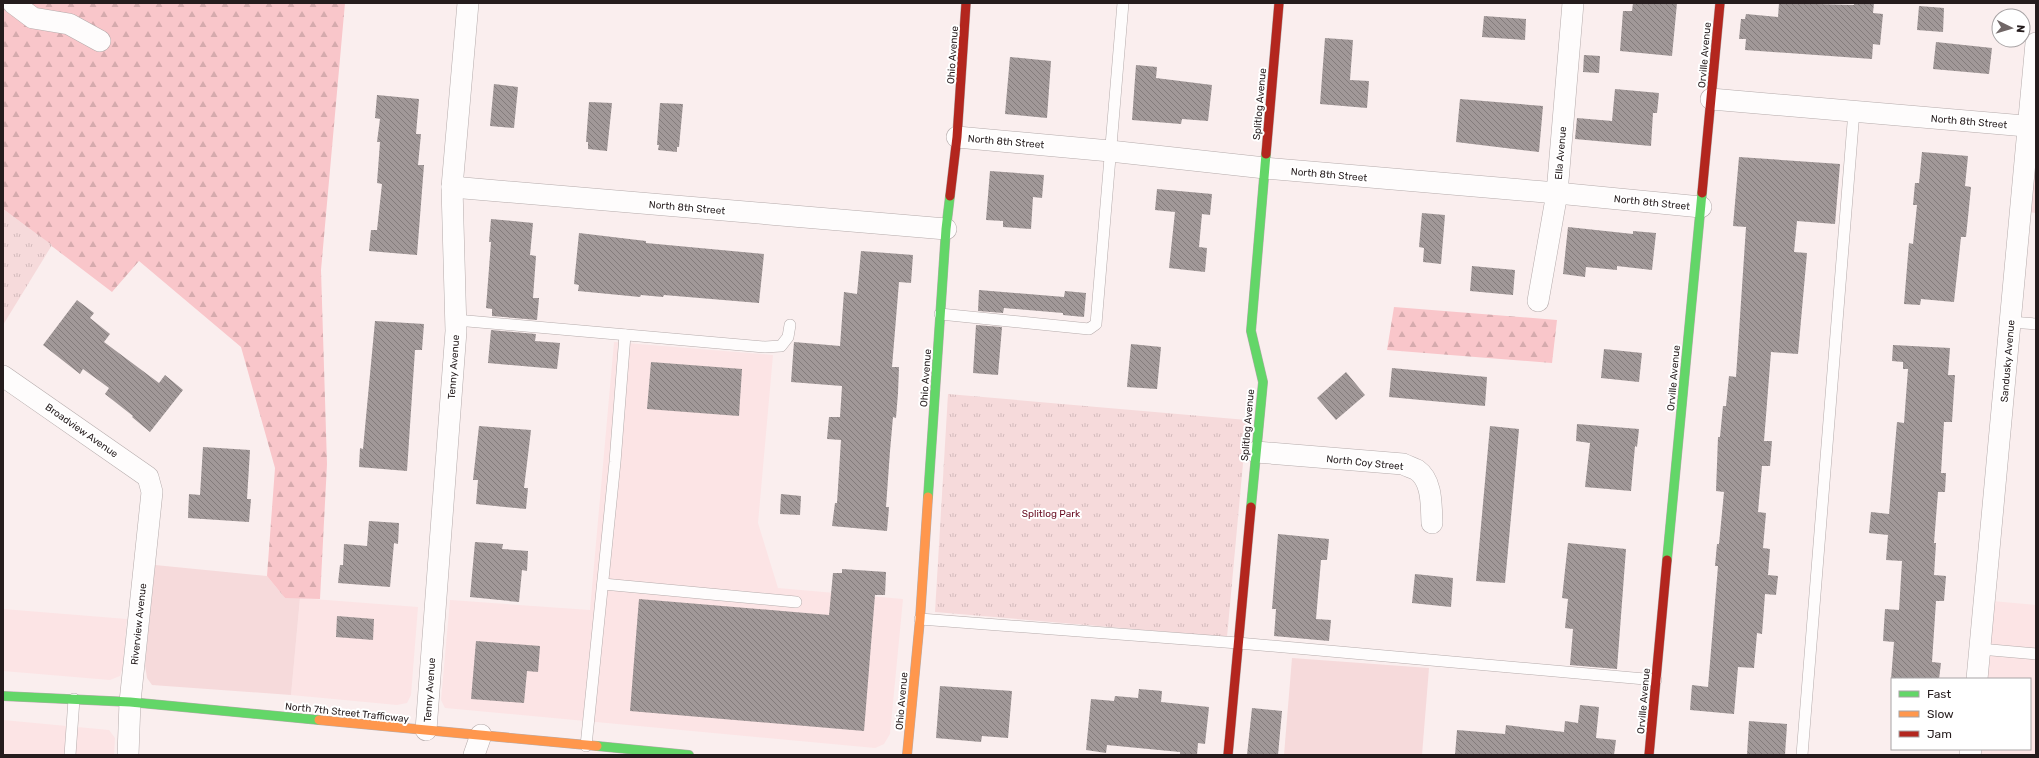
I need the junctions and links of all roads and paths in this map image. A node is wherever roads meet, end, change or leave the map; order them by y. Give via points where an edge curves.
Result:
1 (13, 3) edge
2 (468, 3) edge
3 (966, 3) edge
4 (1123, 3) edge
5 (1279, 3) edge
6 (1573, 3) edge
7 (1720, 3) edge
8 (100, 41) dead end
9 (2036, 43) edge
10 (1711, 99) junction
11 (1854, 111) junction
12 (2032, 127) edge
13 (957, 137) junction
14 (1110, 151) junction
15 (1265, 168) junction
16 (452, 187) junction
17 (1557, 193) junction
18 (1700, 207) junction
19 (946, 229) junction
20 (1538, 301) dead end
21 (940, 314) junction
22 (456, 320) junction
23 (2010, 322) junction
24 (2036, 324) edge
25 (790, 325) dead end
26 (625, 335) junction
27 (3, 376) edge
28 (1256, 452) junction
29 (152, 492) joint
30 (1432, 523) dead end
31 (603, 584) junction
32 (796, 602) dead end
33 (920, 619) junction
34 (1238, 643) junction
35 (1980, 649) junction
36 (2036, 654) edge
37 (1977, 678) edge
38 (1656, 680) junction
39 (3, 696) edge
40 (74, 699) junction
41 (130, 702) junction
42 (426, 730) junction
43 (481, 736) junction
44 (586, 746) junction
45 (609, 752) edge
46 (70, 755) edge
47 (128, 755) edge
48 (474, 755) edge
49 (689, 755) edge
50 (907, 755) edge
51 (1228, 755) edge
52 (1649, 755) edge
53 (1802, 755) edge

1 - 8 street via 33,18 69,24
2 - 16 street, Tenny Avenue
3 - 13 street, Ohio Avenue
4 - 14 lane
5 - 15 street, Splitlog Avenue
6 - 17 street, Ella Avenue
7 - 10 street, Orville Avenue
9 - 12 street, Sandusky Avenue
10 - 11 street, North 8th Street
10 - 18 street, Orville Avenue
11 - 12 street, North 8th Street
11 - 53 lane
12 - 23 street, Sandusky Avenue
13 - 14 street, North 8th Street
13 - 19 street, Ohio Avenue
14 - 15 street, North 8th Street
14 - 21 lane via 1096,324 1089,329
15 - 17 street, North 8th Street
15 - 28 street, Splitlog Avenue via 1251,331 1263,382
16 - 19 street, North 8th Street
16 - 22 street, Tenny Avenue
17 - 18 street, North 8th Street
17 - 20 street, Ella Avenue
18 - 38 street, Orville Avenue
19 - 21 street, Ohio Avenue
21 - 33 street, Ohio Avenue
22 - 26 lane
22 - 42 street, Tenny Avenue
23 - 24 lane
23 - 35 street, Sandusky Avenue
25 - 26 lane via 788,337 781,346 765,347
26 - 31 lane
27 - 29 street, Broadview Avenue via 148,477
28 - 30 street, North Coy Street via 1403,464 1418,471 1427,485 1431,498
28 - 34 street, Splitlog Avenue
29 - 41 street, Riverview Avenue
31 - 32 lane
31 - 44 lane
33 - 34 lane
33 - 50 street, Ohio Avenue
34 - 38 lane
34 - 51 street, Splitlog Avenue
35 - 36 lane
35 - 37 street, Sandusky Avenue
38 - 52 street, Orville Avenue
39 - 40 street, North 7th Street Trafficway
40 - 41 street, North 7th Street Trafficway
40 - 46 lane
41 - 42 street, North 7th Street Trafficway
41 - 47 street, Riverview Avenue
42 - 43 street, North 7th Street Trafficway
43 - 44 street, North 7th Street Trafficway
43 - 48 street
44 - 45 street, North 7th Street Trafficway
45 - 49 street, North 7th Street Trafficway

